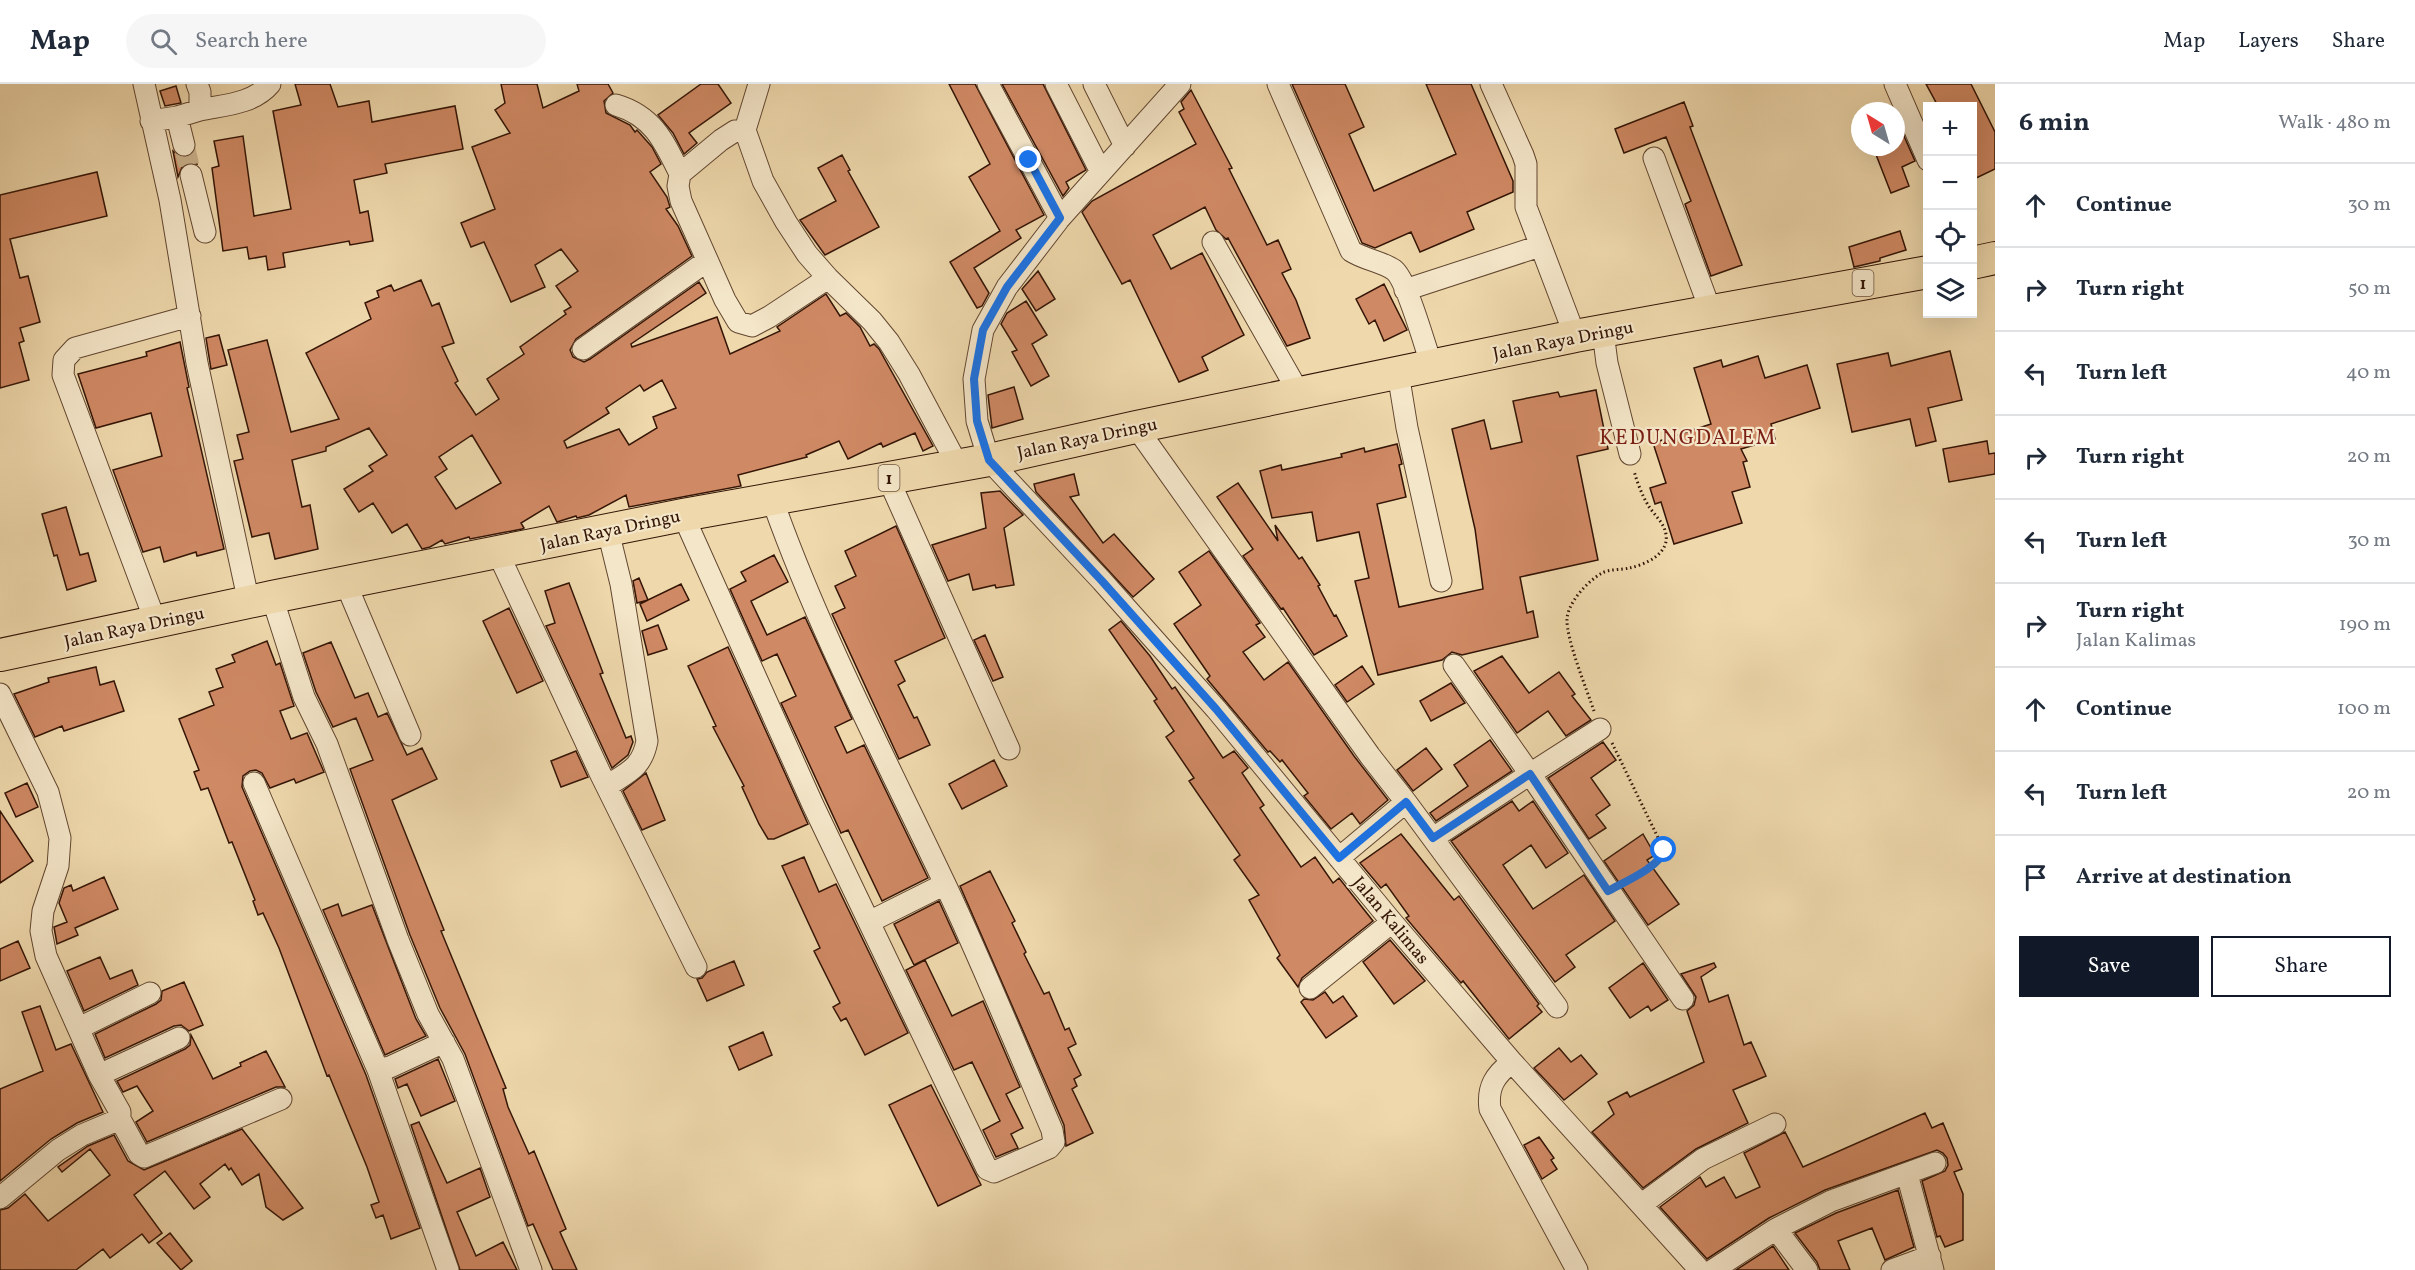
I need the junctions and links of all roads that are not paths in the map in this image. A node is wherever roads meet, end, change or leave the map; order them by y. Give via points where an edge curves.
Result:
1 (144, 84) edge
2 (197, 84) edge
3 (270, 84) edge
4 (759, 84) edge
5 (988, 84) edge
6 (1056, 84) edge
7 (1095, 84) edge
8 (1278, 84) edge
9 (1491, 84) edge
10 (1895, 84) edge
11 (1172, 88) edge
12 (616, 105) dead end
13 (200, 110) junction
14 (177, 117) junction
15 (151, 121) junction
16 (745, 130) junction
17 (184, 145) tunnel mouth
18 (1125, 146) junction
19 (1926, 156) edge
20 (1654, 158) dead end
21 (1101, 172) junction
22 (680, 174) junction
23 (191, 175) tunnel mouth
24 (1060, 218) junction
25 (205, 232) dead end
26 (1214, 242) dead end
27 (1540, 246) junction
28 (1995, 258) edge
29 (707, 261) junction
30 (1977, 262) edge
31 (1923, 273) edge
32 (828, 278) junction
33 (1405, 290) junction
34 (1711, 312) junction
35 (190, 316) junction
36 (1589, 334) junction
37 (583, 349) dead end
38 (1432, 366) junction
39 (1398, 373) junction
40 (1299, 393) junction
41 (1136, 427) junction
42 (1630, 454) road end
43 (989, 460) junction
44 (957, 464) junction
45 (888, 478) junction
46 (772, 499) junction
47 (683, 515) junction
48 (608, 531) junction
49 (498, 553) junction
50 (1441, 582) dead end
51 (346, 584) junction
52 (261, 600) junction
53 (156, 623) junction
54 (0, 655) edge
55 (1454, 665) dead end
56 (0, 694) edge
57 (1600, 729) road end
58 (410, 735) dead end
59 (1009, 749) dead end
60 (1530, 774) junction
61 (254, 783) dead end
62 (607, 786) junction
63 (1406, 802) junction
64 (1433, 838) junction
65 (1339, 858) junction
66 (945, 884) junction
67 (868, 922) junction
68 (1392, 922) junction
69 (696, 967) dead end
70 (1310, 988) dead end
71 (150, 993) dead end
72 (1683, 999) dead end
73 (1557, 1007) dead end
74 (79, 1028) junction
75 (179, 1038) dead end
76 (444, 1042) junction
77 (378, 1070) junction
78 (1502, 1071) junction
79 (99, 1075) junction
80 (281, 1099) dead end
81 (120, 1119) junction
82 (1774, 1124) dead end
83 (1935, 1163) dead end
84 (1907, 1173) junction
85 (0, 1198) edge
86 (1642, 1204) junction
87 (1776, 1229) junction
88 (1931, 1263) edge
89 (448, 1270) edge
90 (531, 1270) edge
91 (1577, 1270) edge
92 (1700, 1270) edge
93 (1713, 1270) edge
94 (1808, 1270) edge
95 (1893, 1270) edge

1 - 15 street
2 - 13 street
3 - 13 street via 253,98
4 - 16 street
5 - 24 street
6 - 21 street
7 - 18 street
8 - 33 street via 1351,251 1395,271
9 - 27 street via 1526,164 1526,207
10 - 19 street
11 - 18 street
12 - 22 street via 636,112 653,126
13 - 14 street
14 - 15 street
14 - 17 street
15 - 35 street via 170,200
16 - 22 street via 721,140
16 - 32 street via 763,181 807,254
18 - 21 street
20 - 34 street
21 - 24 street
22 - 29 street via 681,201
23 - 25 street
24 - 43 street via 1007,287 983,330 974,379 977,421
26 - 40 street
27 - 33 street
27 - 36 street
28 - 30 highway
29 - 32 street via 738,322 752,326
29 - 37 street
31 - 34 highway, Jalan Raya Dringu / 1
32 - 44 street via 889,342
33 - 38 street
34 - 36 highway, Jalan Raya Dringu / 1
35 - 52 street via 197,363
35 - 53 street via 75,348 64,360 63,375
36 - 38 highway, Jalan Raya Dringu / 1
36 - 42 street via 1607,363
38 - 39 highway, Jalan Raya Dringu / 1
39 - 40 highway, Jalan Raya Dringu / 1
39 - 50 street
40 - 41 highway, Jalan Raya Dringu / 1
41 - 43 highway, Jalan Raya Dringu / 1
41 - 63 street
43 - 44 highway, Jalan Raya Dringu / 1
43 - 65 street, Jalan Kalimas via 1216,709
44 - 45 highway, Jalan Raya Dringu / 1
45 - 46 highway, Jalan Raya Dringu / 1
45 - 59 street
46 - 47 highway, Jalan Raya Dringu / 1
46 - 66 street via 863,718
47 - 48 highway, Jalan Raya Dringu / 1
47 - 67 street
48 - 49 highway, Jalan Raya Dringu / 1
48 - 62 street via 621,584 647,741 638,765
49 - 51 highway, Jalan Raya Dringu / 1
49 - 62 street
51 - 52 highway, Jalan Raya Dringu / 1
51 - 58 street
52 - 53 highway, Jalan Raya Dringu / 1
52 - 76 street via 327,744 398,940 428,1014
53 - 54 highway, Jalan Raya Dringu / 1
55 - 60 street
56 - 74 street via 48,792 60,837 58,866 43,911 41,931 46,956
57 - 60 street
60 - 64 street
60 - 72 street
61 - 77 street
62 - 69 street
63 - 64 street
63 - 65 street
64 - 73 street
65 - 68 street, Jalan Kalimas
66 - 67 street
66 - 67 street via 1052,1130 1054,1142 1049,1148 994,1172 987,1169
68 - 70 street
68 - 78 street, Jalan Kalimas
71 - 74 street
74 - 79 street
75 - 79 street
76 - 77 street
76 - 90 street
77 - 89 street
78 - 86 street, Jalan Kalimas
78 - 91 street via 1488,1096 1490,1109
79 - 81 street via 120,1112
80 - 81 street via 144,1157
81 - 85 street via 58,1150
82 - 86 street via 1703,1159
83 - 84 street
84 - 87 street via 1831,1202
84 - 88 street
86 - 92 street, Jalan Kalimas
87 - 93 street
87 - 94 street
88 - 95 street

